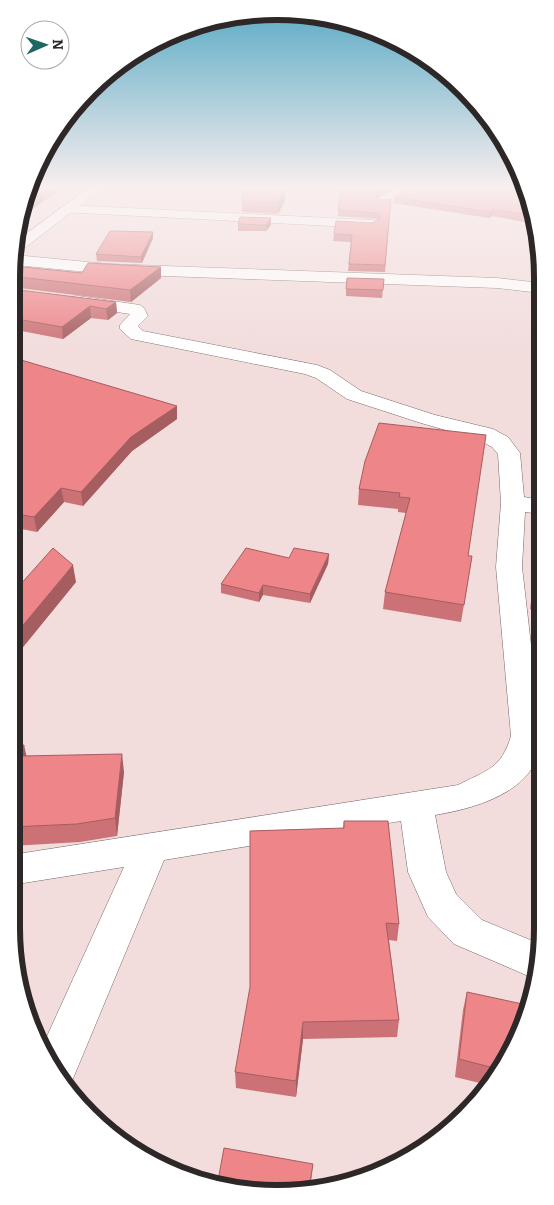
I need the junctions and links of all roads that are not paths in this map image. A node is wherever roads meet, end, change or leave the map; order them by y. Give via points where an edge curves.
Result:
1 (21, 261) edge
2 (534, 287) edge
3 (59, 299) edge
4 (527, 505) edge
5 (416, 805) junction
6 (151, 847) junction
7 (20, 869) edge
8 (532, 959) edge
9 (58, 1062) edge

1 - 2 street via 108,269 497,283
3 - 4 street via 134,309 139,316 129,325 129,330 137,335 310,369 354,394 485,434 500,442 509,453
4 - 5 street via 509,567 527,736 521,758 507,775 466,797
5 - 6 street
5 - 8 street via 427,872 442,905 468,932
6 - 7 street
6 - 9 street

